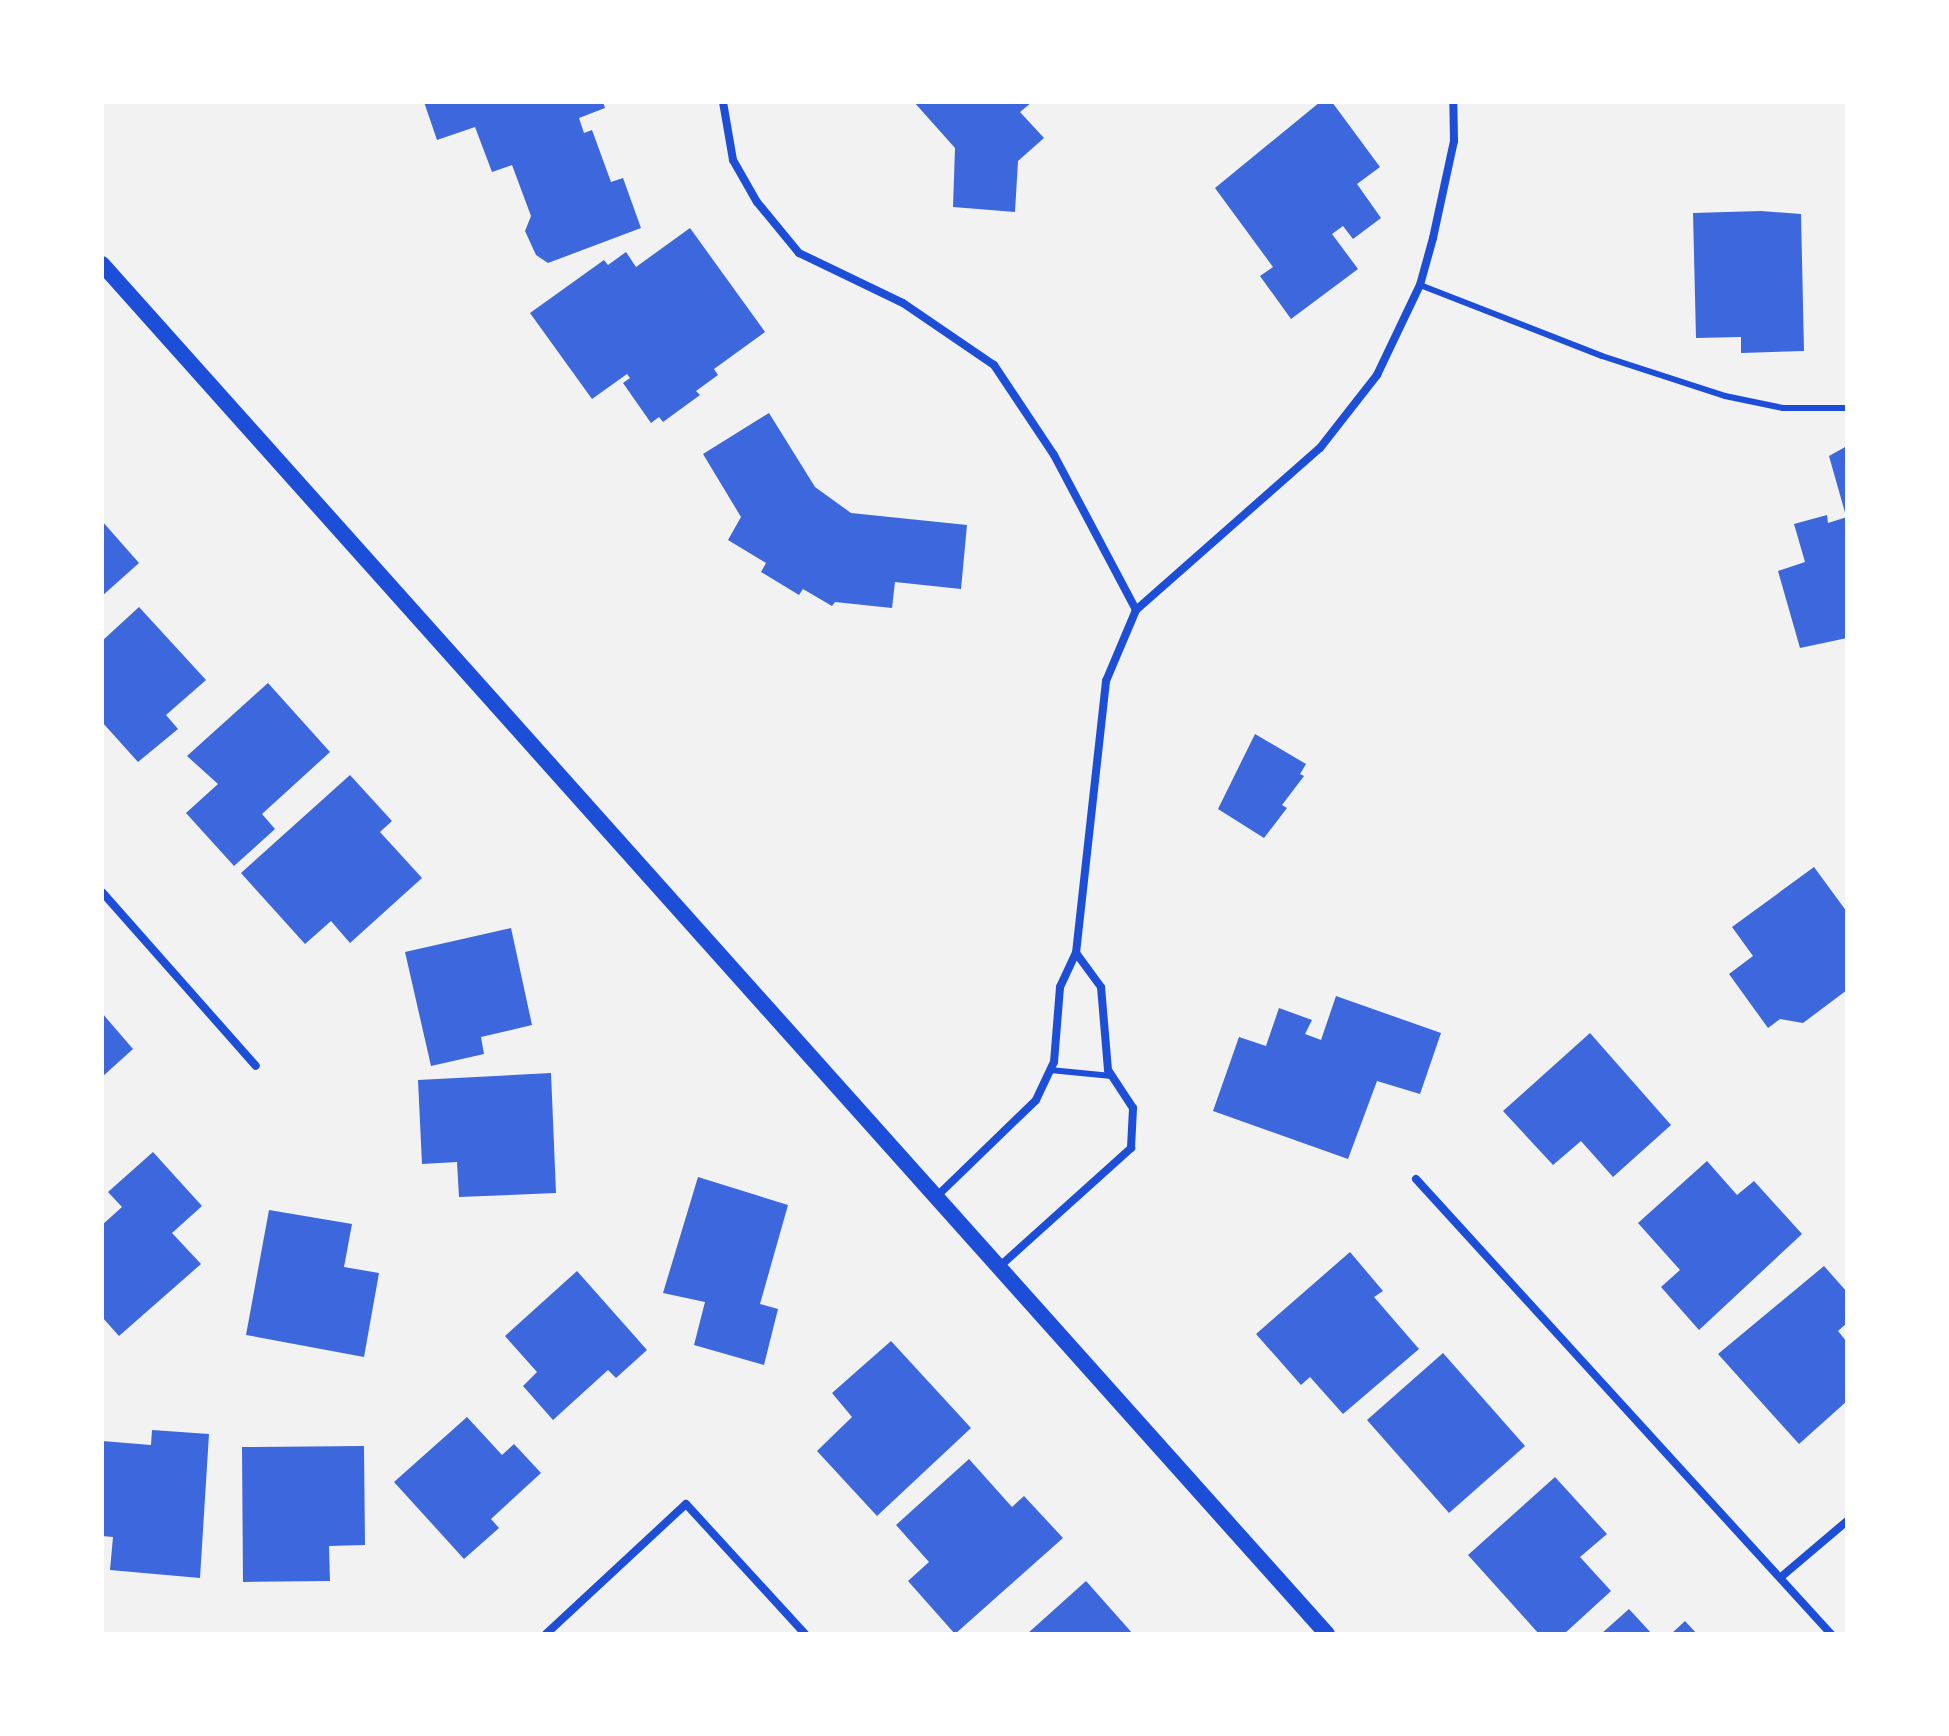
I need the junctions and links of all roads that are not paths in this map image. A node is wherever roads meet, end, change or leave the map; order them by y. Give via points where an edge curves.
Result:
1 (723, 102) edge
2 (1453, 102) edge
3 (102, 264) edge
4 (1420, 285) junction
5 (1847, 408) edge
6 (1136, 610) junction
7 (102, 892) edge
8 (1076, 953) junction
9 (256, 1066) dead end
10 (1050, 1070) junction
11 (1112, 1076) junction
12 (1416, 1179) dead end
13 (936, 1197) junction
14 (999, 1267) junction
15 (1847, 1521) edge
16 (1781, 1577) junction
17 (546, 1634) edge
18 (805, 1634) edge
19 (1327, 1634) edge
20 (1831, 1634) edge

1 - 6 street via 733,160 757,202 799,253 903,303 994,365 1054,455
2 - 4 street via 1454,141
3 - 13 main road
4 - 5 lane via 1602,356 1725,396 1783,408
4 - 6 street via 1377,375 1320,448
6 - 8 street via 1106,681
7 - 9 street
8 - 10 street via 1060,987
8 - 11 street via 1101,987
10 - 11 lane
10 - 13 street via 1036,1100 1002,1138
11 - 14 street via 1133,1108 1131,1148
12 - 16 street
13 - 14 main road
14 - 19 main road
15 - 16 street
16 - 20 street
17 - 18 street via 686,1504

